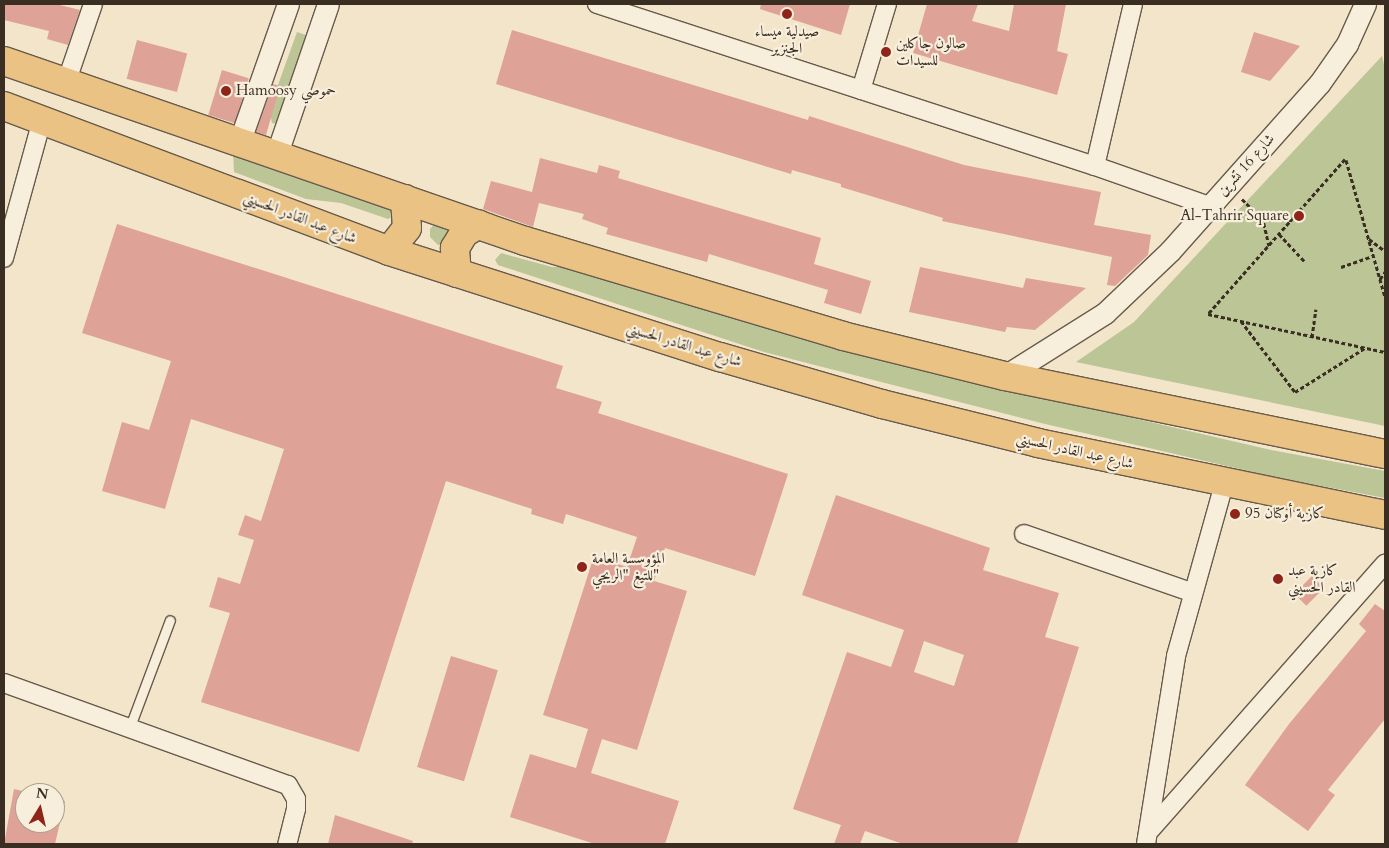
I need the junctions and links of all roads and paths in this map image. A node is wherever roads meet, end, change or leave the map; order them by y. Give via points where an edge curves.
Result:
1 (93, 4) edge
2 (288, 4) edge
3 (328, 4) edge
4 (597, 4) edge
5 (887, 4) edge
6 (1133, 4) edge
7 (1365, 4) edge
8 (4, 61) edge
9 (66, 83) junction
10 (861, 90) junction
11 (4, 106) edge
12 (42, 120) junction
13 (240, 140) junction
14 (277, 153) junction
15 (1095, 166) junction
16 (1228, 185) junction
17 (405, 198) junction
18 (1209, 206) junction
19 (1263, 220) junction
20 (1292, 220) junction
21 (479, 224) junction
22 (1279, 234) junction
23 (1368, 239) junction
24 (1269, 246) junction
25 (389, 251) junction
26 (1385, 251) edge
27 (1373, 256) junction
28 (4, 258) edge
29 (1304, 261) dead end
30 (1341, 267) dead end
31 (1385, 272) edge
32 (457, 273) junction
33 (1380, 279) junction
34 (1385, 297) edge
35 (1316, 309) dead end
36 (1241, 321) junction
37 (1312, 336) junction
38 (1365, 348) junction
39 (1385, 352) edge
40 (1005, 376) junction
41 (1385, 454) edge
42 (1224, 484) junction
43 (1385, 515) edge
44 (1024, 534) dead end
45 (1385, 564) edge
46 (1193, 593) junction
47 (170, 620) dead end
48 (4, 683) edge
49 (129, 728) junction
50 (1148, 837) edge
51 (287, 844) edge

1 - 9 street
2 - 13 street
3 - 14 street
4 - 10 street
5 - 10 street
6 - 15 street
7 - 16 street, شارع 16 تشرين via 1347,44 1319,84
8 - 9 main road
9 - 13 main road
10 - 15 street
11 - 12 main road, شارع عبد القادر الحسيني
12 - 25 main road, شارع عبد القادر الحسيني
12 - 28 street
13 - 14 main road
14 - 17 main road
15 - 18 street
16 - 18 street, شارع 16 تشرين
16 - 19 path
17 - 21 main road
17 - 25 main road via 407,228
18 - 40 street, شارع 16 تشرين via 1170,251 1105,314
19 - 20 path
19 - 24 path
20 - 22 path
20 - 23 path via 1346,160
21 - 32 main road via 464,233 455,248
21 - 40 main road via 525,241 843,336
22 - 24 path
22 - 29 path
23 - 26 path
23 - 27 path
24 - 36 path via 1208,314
25 - 32 main road, شارع عبد القادر الحسيني
27 - 30 path
27 - 33 path
31 - 33 path
32 - 42 main road, شارع عبد القادر الحسيني via 720,357 882,404
33 - 34 path
35 - 37 path
36 - 37 path
36 - 38 path via 1295,392
37 - 38 path
38 - 39 path
40 - 41 main road
42 - 43 main road, شارع عبد القادر الحسيني
42 - 46 street
44 - 46 street
45 - 50 street
46 - 50 street via 1173,674
47 - 49 lane
48 - 49 street
49 - 51 street via 288,785 296,799 296,809

